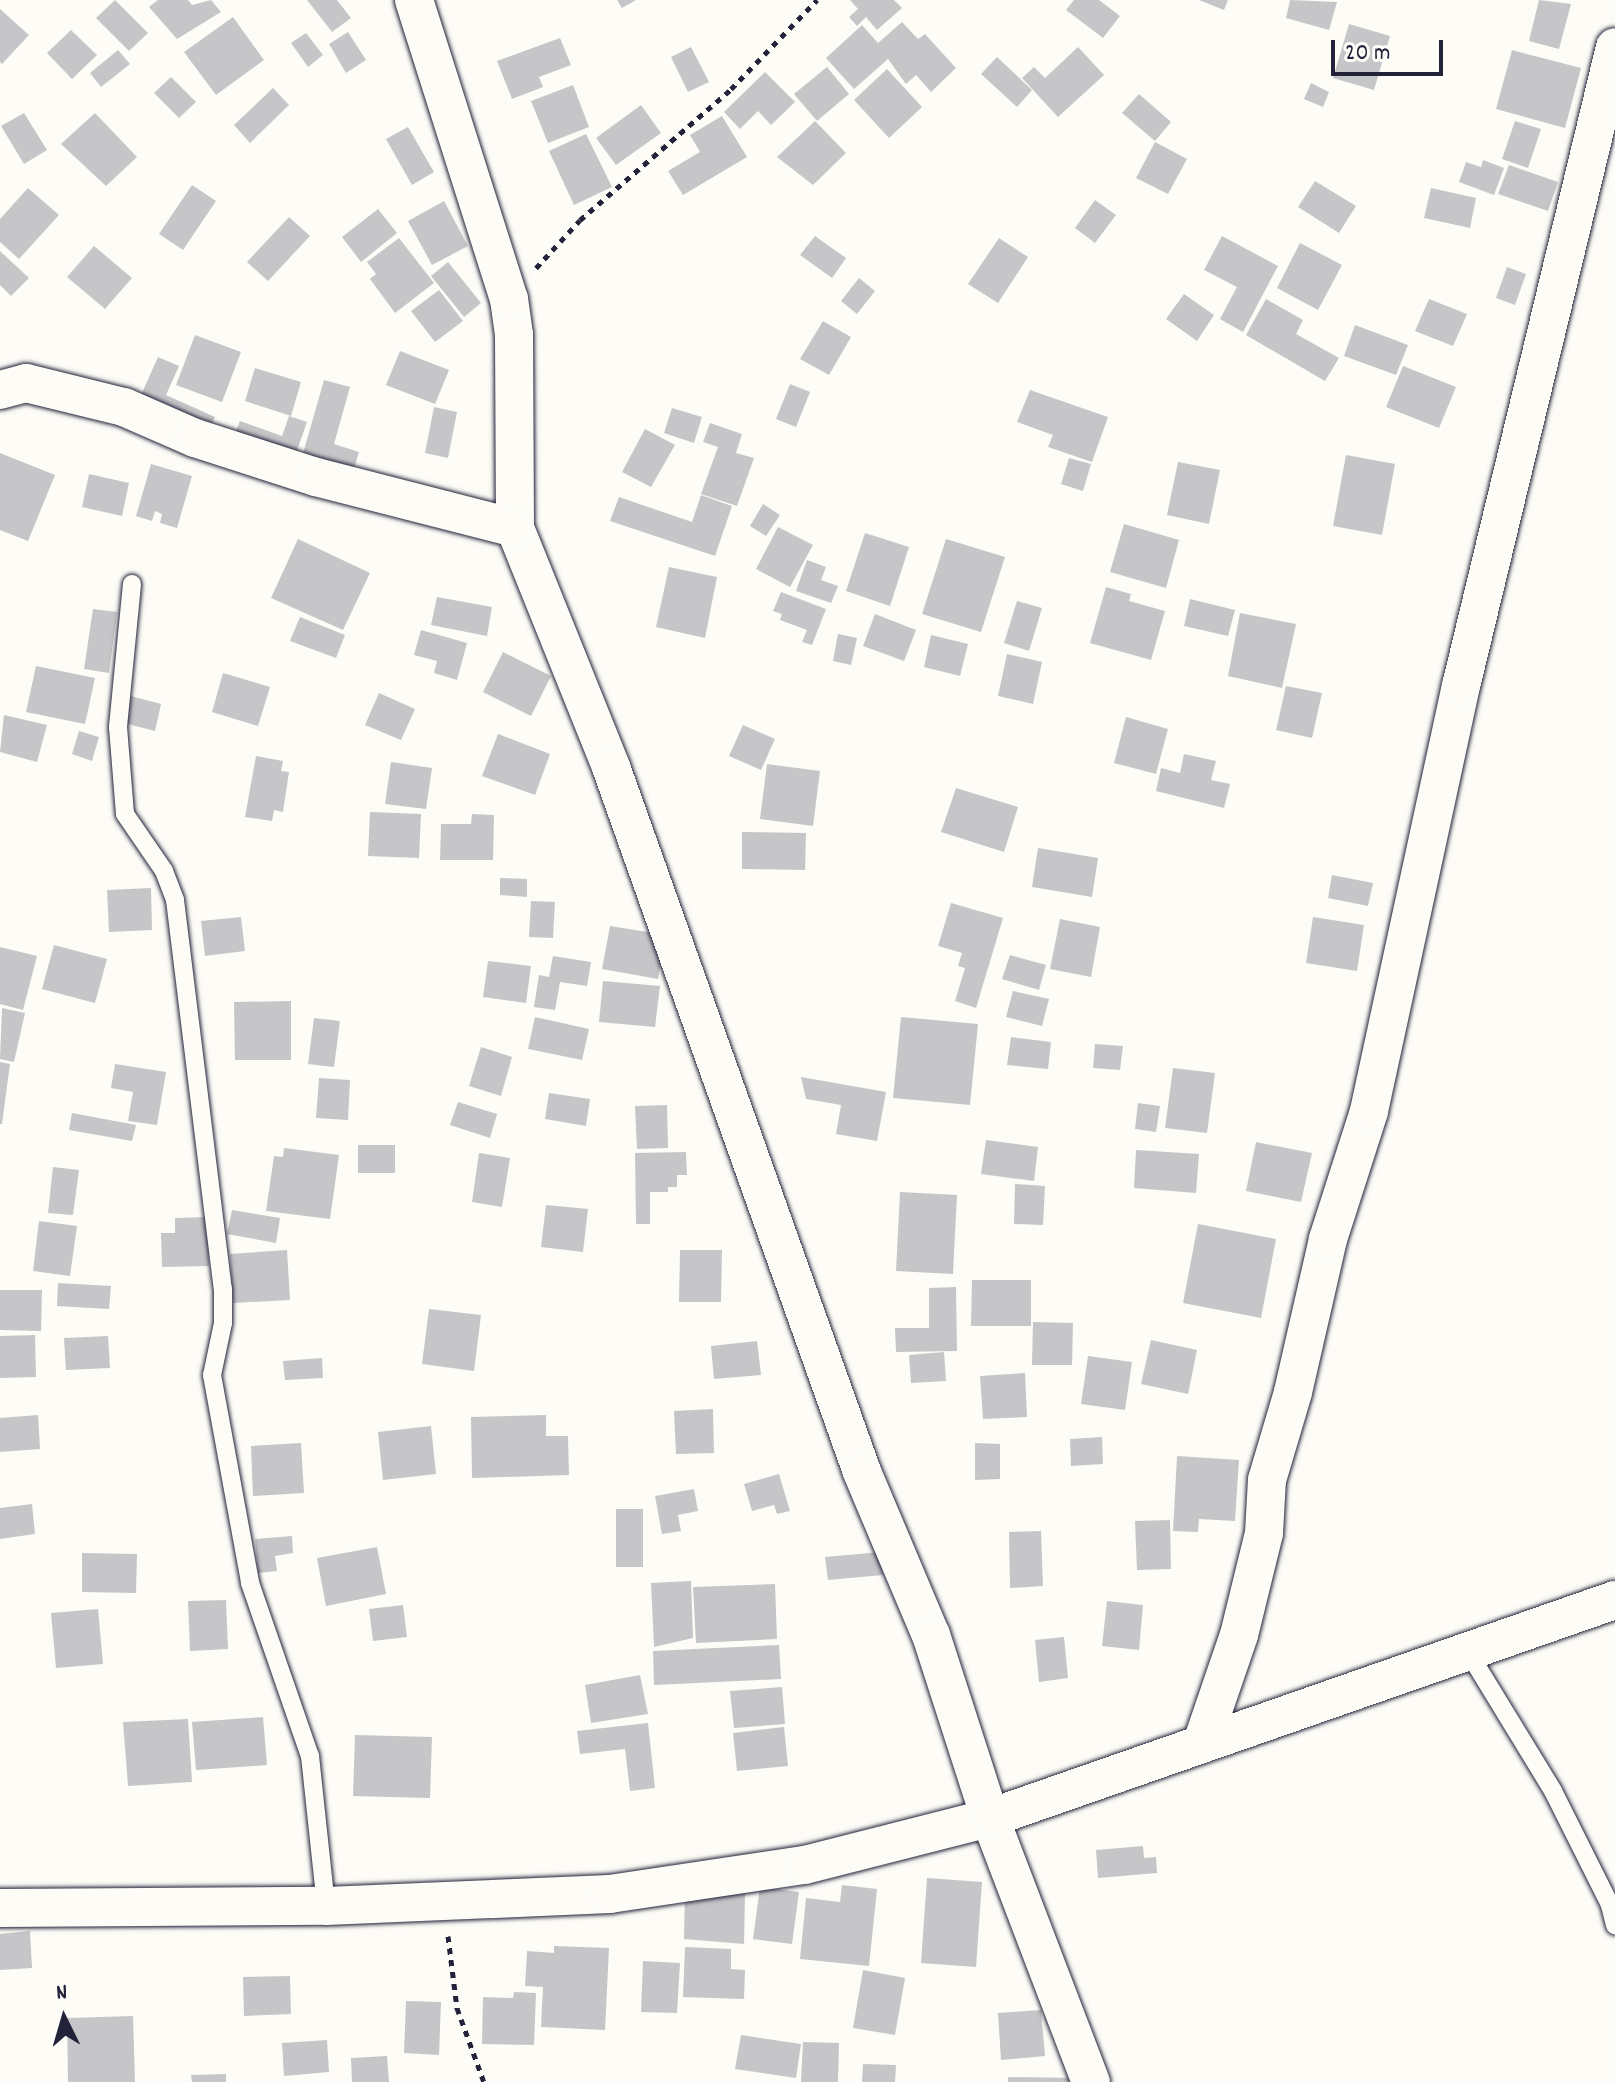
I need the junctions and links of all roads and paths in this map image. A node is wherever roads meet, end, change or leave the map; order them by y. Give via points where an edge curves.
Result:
1 (414, 0) edge
2 (817, 0) edge
3 (1615, 47) edge
4 (509, 299) junction
5 (0, 390) edge
6 (515, 528) junction
7 (132, 584) dead end
8 (1615, 1600) edge
9 (1467, 1650) junction
10 (1203, 1740) junction
11 (990, 1818) junction
12 (443, 1903) junction
13 (326, 1906) junction
14 (0, 1908) edge
15 (1615, 1925) edge
16 (1092, 2079) edge
17 (484, 2082) edge

1 - 4 street
2 - 4 path via 731,89 580,220
3 - 10 street via 1465,670 1369,1111 1328,1239 1267,1480 1264,1533 1239,1635
4 - 6 street via 514,335
5 - 6 street via 26,383 124,407 195,438 316,477
6 - 11 street via 611,767 862,1472 931,1635
7 - 13 lane via 118,727 125,814 164,871 175,900 223,1289 223,1323 212,1375 250,1583 310,1756
8 - 9 street
9 - 10 street
9 - 15 lane via 1553,1791
10 - 11 street
11 - 12 street via 790,1867 610,1894
11 - 16 street
12 - 13 street
12 - 17 path via 457,2008
13 - 14 street

